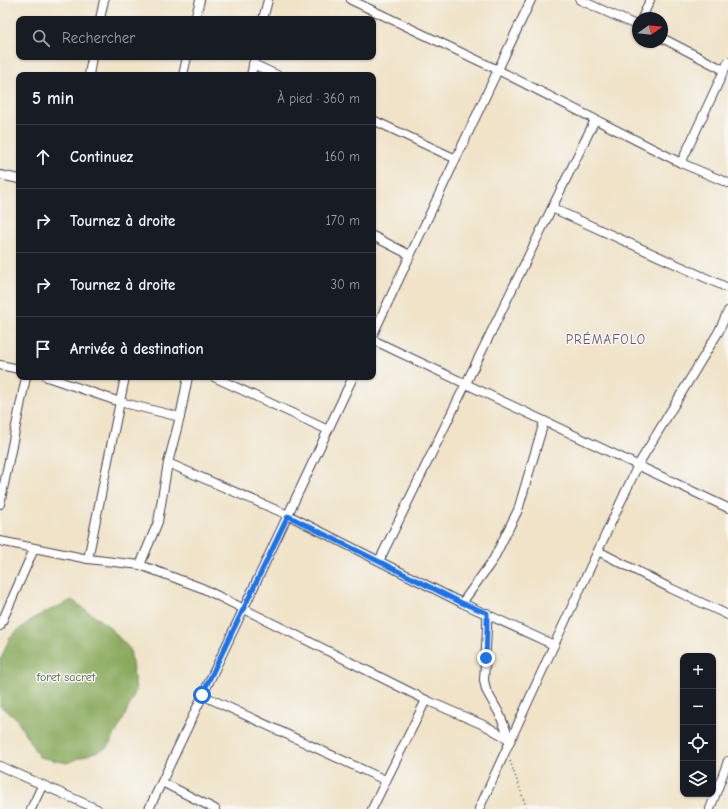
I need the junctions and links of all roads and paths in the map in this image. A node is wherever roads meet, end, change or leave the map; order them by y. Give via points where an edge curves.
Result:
1 (104, 0) edge
2 (200, 0) edge
3 (268, 0) edge
4 (351, 0) edge
5 (531, 0) edge
6 (580, 0) edge
7 (650, 0) edge
8 (645, 12) edge
9 (101, 16) edge
10 (196, 16) edge
11 (264, 16) edge
12 (632, 23) edge
13 (668, 41) edge
14 (92, 60) edge
15 (186, 60) edge
16 (254, 60) edge
17 (728, 62) edge
18 (498, 70) junction
19 (724, 70) junction
20 (90, 72) edge
21 (184, 72) edge
22 (252, 72) edge
23 (272, 72) edge
24 (595, 120) junction
25 (376, 121) edge
26 (456, 159) junction
27 (681, 163) junction
28 (0, 175) edge
29 (16, 178) edge
30 (728, 183) edge
31 (552, 208) junction
32 (376, 238) edge
33 (410, 255) junction
34 (728, 288) edge
35 (728, 311) edge
36 (376, 328) edge
37 (376, 341) edge
38 (0, 365) edge
39 (16, 368) edge
40 (25, 380) edge
41 (56, 380) edge
42 (124, 380) edge
43 (187, 380) edge
44 (220, 380) edge
45 (352, 380) edge
46 (465, 384) junction
47 (120, 402) junction
48 (180, 417) junction
49 (544, 422) junction
50 (328, 430) junction
51 (168, 463) junction
52 (638, 465) junction
53 (0, 504) edge
54 (728, 508) edge
55 (288, 516) junction
56 (0, 541) edge
57 (34, 549) junction
58 (598, 551) junction
59 (88, 559) junction
60 (380, 561) junction
61 (140, 565) junction
62 (462, 603) junction
63 (243, 610) junction
64 (487, 613) junction
65 (728, 615) edge
66 (0, 626) edge
67 (554, 645) junction
68 (202, 695) junction
69 (426, 700) junction
70 (510, 740) junction
71 (506, 750) junction
72 (728, 761) edge
73 (0, 766) edge
74 (386, 780) junction
75 (162, 782) junction
76 (42, 786) junction
77 (30, 809) edge
78 (97, 809) edge
79 (149, 809) edge
80 (215, 809) edge
81 (372, 809) edge
82 (479, 809) edge
83 (527, 809) edge
84 (710, 809) edge

1 - 9 street
2 - 10 street
3 - 11 street
4 - 18 street
5 - 18 street
6 - 12 street
7 - 8 street
13 - 19 street
14 - 20 street
15 - 21 street
16 - 22 street
16 - 23 street
17 - 19 street
18 - 24 street
18 - 26 street
19 - 27 street
24 - 27 street
24 - 31 street
25 - 26 street
26 - 33 street
27 - 30 street
28 - 29 street
31 - 34 street
31 - 46 street
32 - 33 street
33 - 36 street
35 - 52 street via 720,331
37 - 46 street
38 - 39 street
40 - 53 street
41 - 47 street
42 - 47 street
43 - 48 street
44 - 50 street
45 - 50 street
46 - 49 street
46 - 60 street
47 - 48 street
47 - 59 street
48 - 51 street
49 - 52 street
49 - 62 street via 518,510 493,560
50 - 55 street
51 - 55 street
51 - 61 street via 158,522
52 - 54 street
52 - 58 street
55 - 60 street
55 - 63 street
56 - 57 street
57 - 59 street
57 - 66 street
58 - 65 street
58 - 67 street
59 - 61 street
60 - 62 street
61 - 63 street via 202,588
62 - 64 street
63 - 68 street
63 - 69 street
64 - 67 street
64 - 70 street via 484,680 486,690
67 - 70 street
68 - 74 street
68 - 75 street
69 - 70 street via 486,726
69 - 74 street
70 - 71 street
71 - 82 street
71 - 83 path
72 - 84 street
73 - 76 street
74 - 81 street
75 - 79 street
75 - 80 street
76 - 77 street
76 - 78 street

